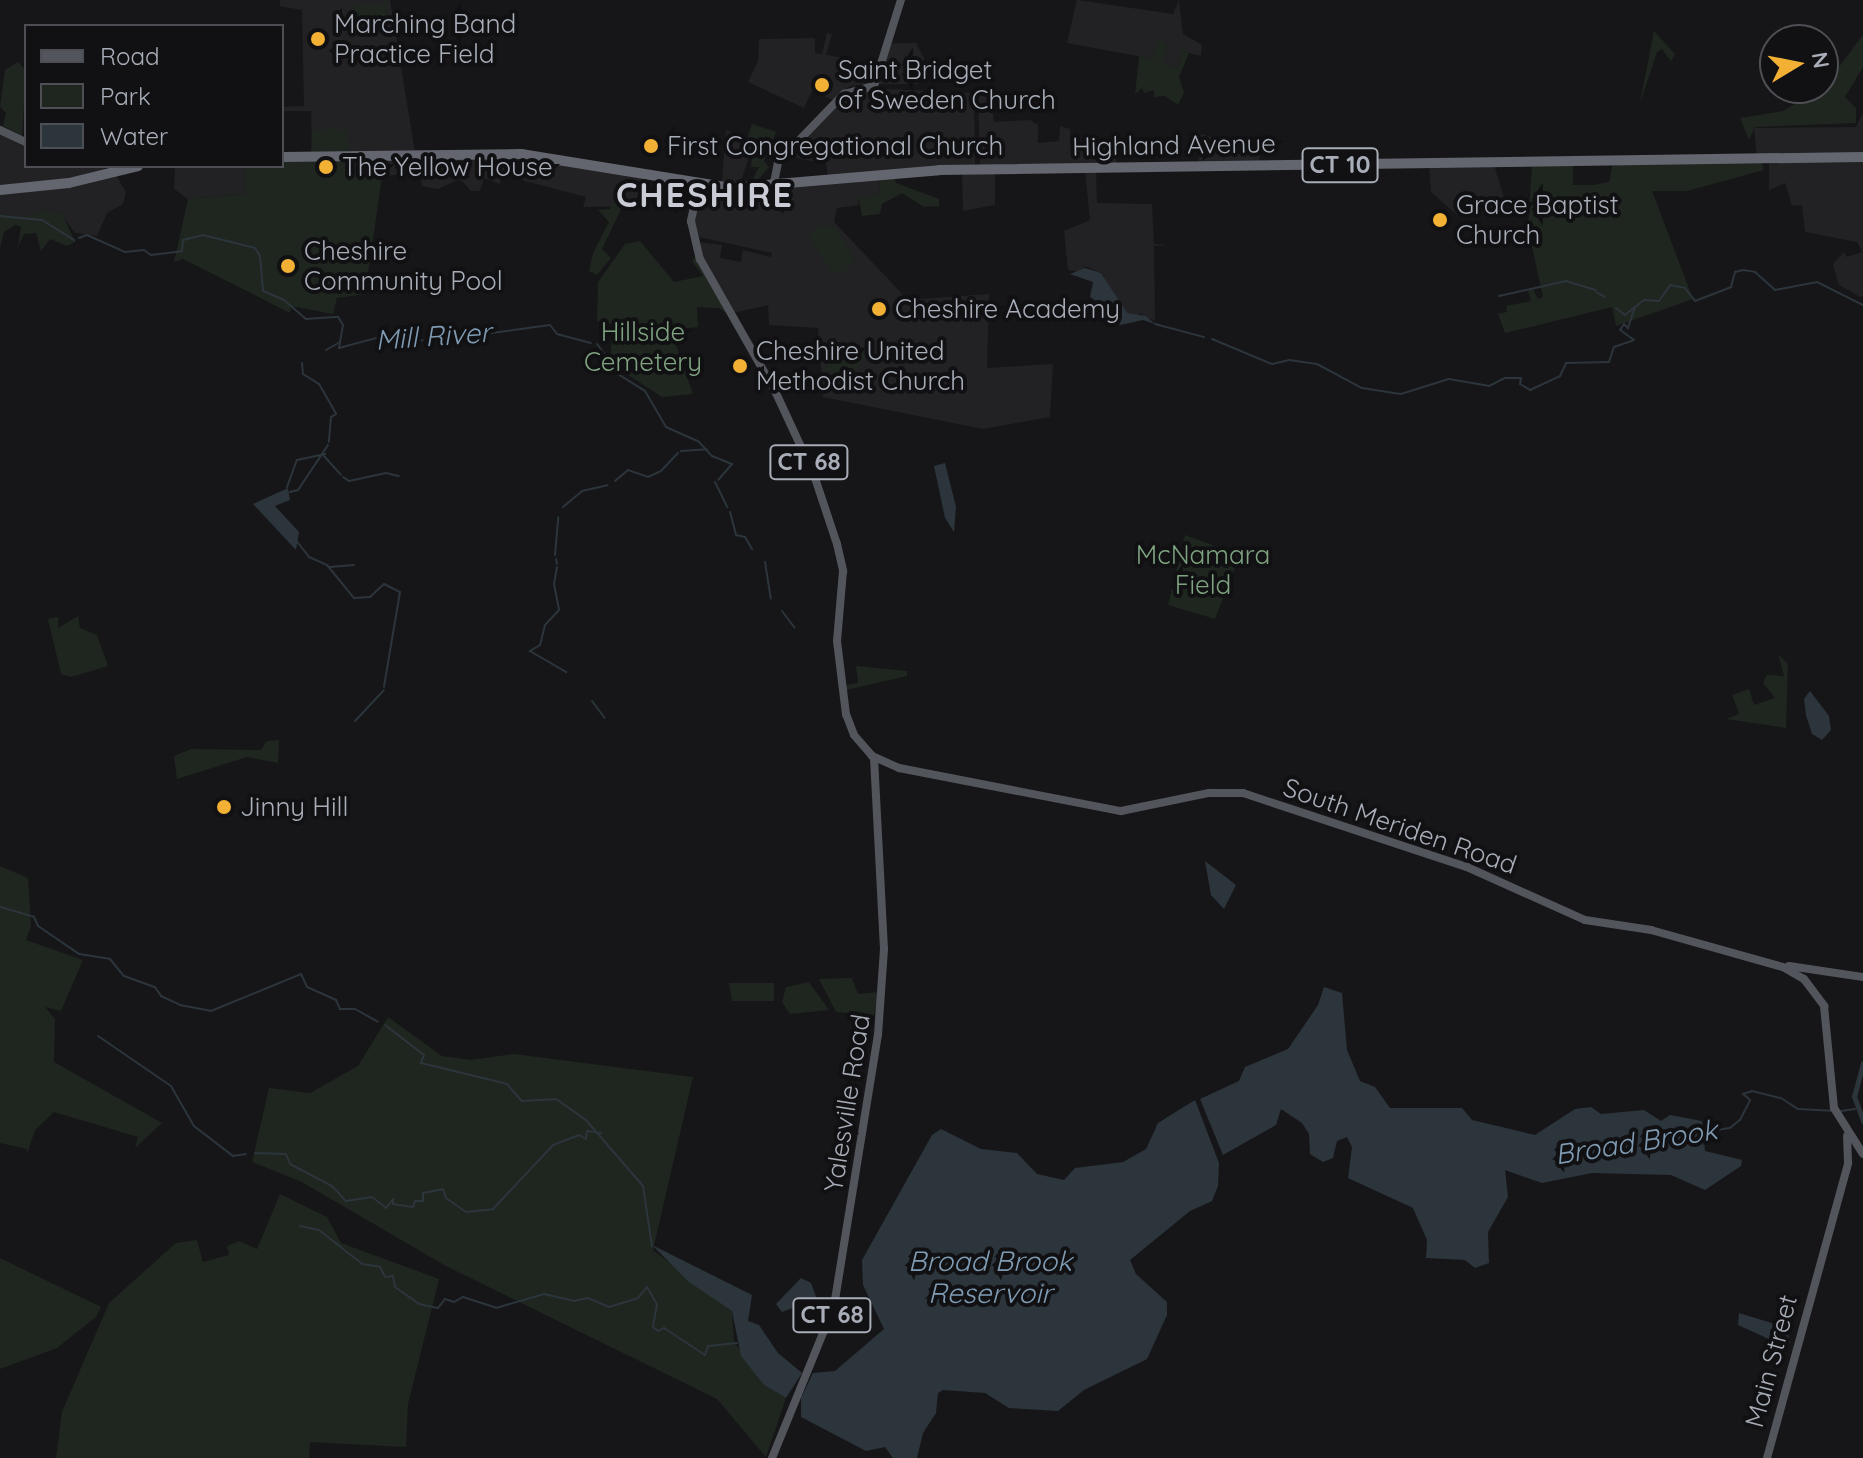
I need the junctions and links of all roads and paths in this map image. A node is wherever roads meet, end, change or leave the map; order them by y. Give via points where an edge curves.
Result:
1 (901, 0) edge
2 (0, 130) edge
3 (24, 141) edge
4 (284, 157) edge
5 (1863, 157) edge
6 (106, 169) edge
7 (699, 183) junction
8 (774, 183) junction
9 (0, 190) edge
10 (877, 759) junction
11 (1783, 967) junction
12 (1863, 977) edge
13 (1847, 1135) junction
14 (1863, 1154) edge
15 (772, 1458) edge
16 (1767, 1458) edge

1 - 8 main road via 874,86 844,94 778,162
2 - 3 main road
4 - 7 highway, CT 10 via 521,154
5 - 8 highway, Highland Avenue / CT 10 via 977,169
6 - 9 highway
7 - 8 highway, CT 10 via 731,188
7 - 10 main road, CT 68 via 691,221 700,259 791,424 839,548 843,578 837,641 849,724
10 - 11 main road, South Meriden Road via 1121,811 1209,793 1249,795 1467,867 1585,920 1651,930
10 - 15 main road, Yalesville Road / CT 68 via 884,933 880,1022 834,1306
11 - 12 main road
11 - 13 main road, South Meriden Road via 1804,979 1824,1006 1835,1112
13 - 14 main road, South Meriden Road
13 - 16 main road, Main Street via 1848,1163

